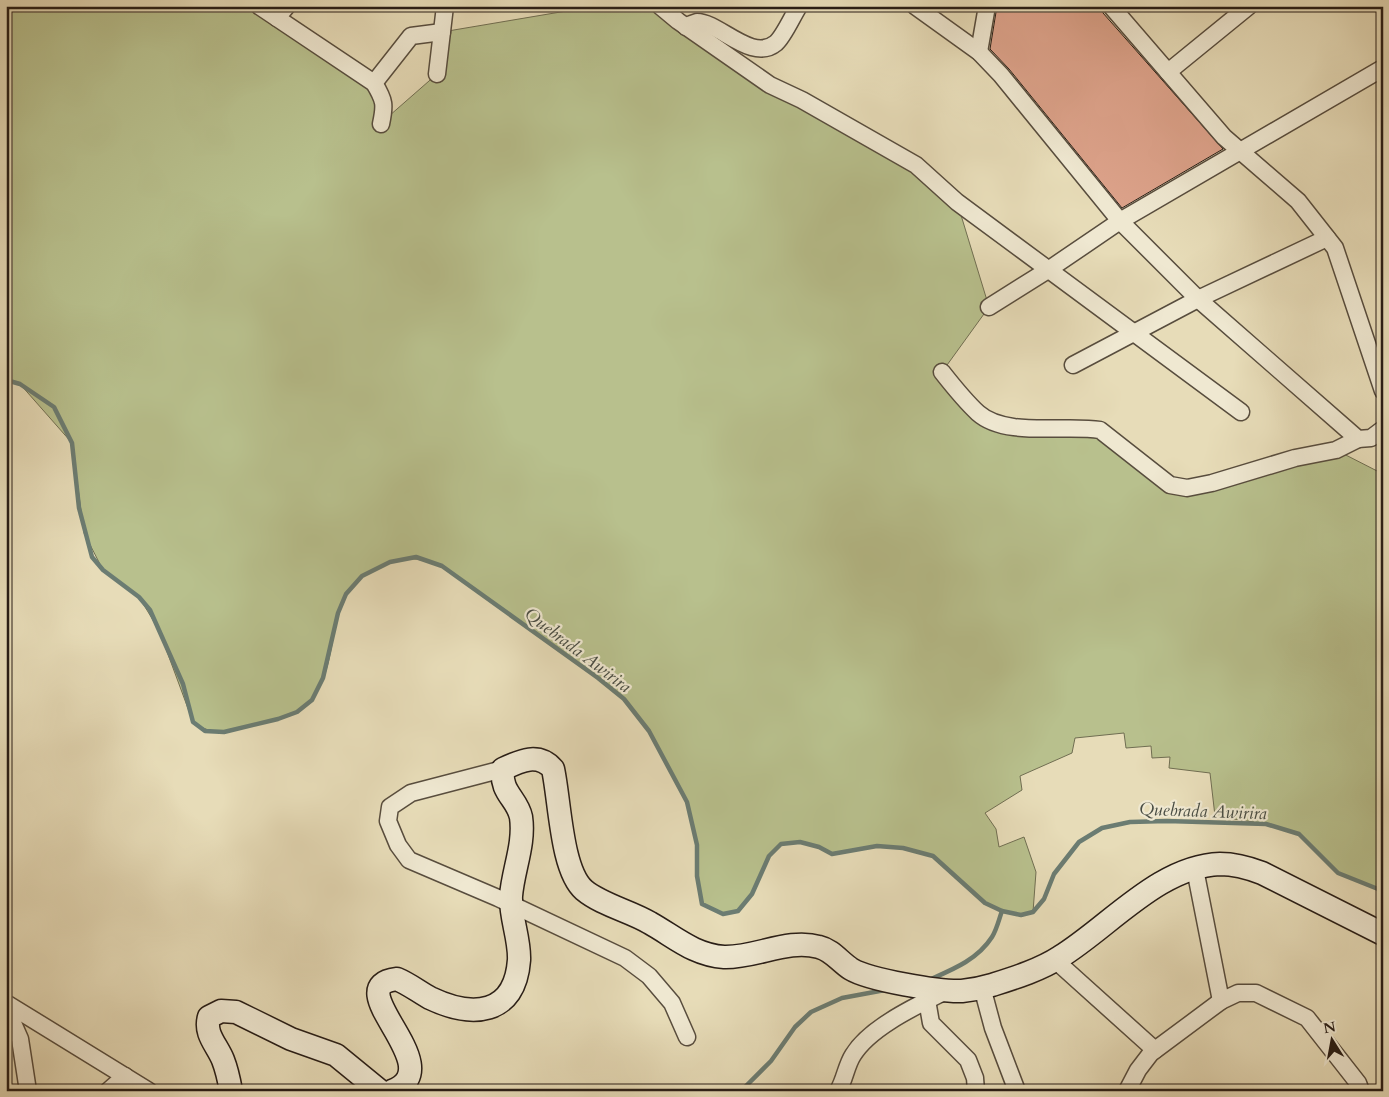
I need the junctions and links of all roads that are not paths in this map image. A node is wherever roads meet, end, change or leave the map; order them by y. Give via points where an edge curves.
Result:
1 (259, 6) edge
2 (445, 6) edge
3 (660, 6) edge
4 (799, 6) edge
5 (915, 6) edge
6 (987, 6) edge
7 (1111, 6) edge
8 (1249, 6) edge
9 (282, 12) edge
10 (686, 27) junction
11 (442, 32) junction
12 (979, 52) junction
13 (1383, 68) edge
14 (1168, 72) junction
15 (437, 74) dead end
16 (374, 84) junction
17 (381, 124) dead end
18 (1239, 150) junction
19 (1120, 221) junction
20 (1327, 238) junction
21 (1048, 270) junction
22 (1198, 299) junction
23 (989, 307) dead end
24 (1134, 333) junction
25 (1073, 365) dead end
26 (942, 372) dead end
27 (1383, 391) edge
28 (1241, 412) dead end
29 (1383, 429) edge
30 (1358, 440) junction
31 (502, 769) junction
32 (1195, 869) junction
33 (512, 905) junction
34 (1383, 934) edge
35 (1054, 960) junction
36 (982, 988) junction
37 (937, 996) junction
38 (1221, 1002) junction
39 (6, 1003) edge
40 (6, 1007) edge
41 (687, 1037) dead end
42 (1155, 1050) junction
43 (125, 1076) junction
44 (28, 1091) edge
45 (108, 1091) edge
46 (149, 1091) edge
47 (231, 1091) edge
48 (380, 1091) edge
49 (392, 1091) edge
50 (838, 1091) edge
51 (976, 1091) edge
52 (1017, 1091) edge
53 (1127, 1091) edge
54 (1361, 1091) edge

1 - 9 street
2 - 11 street
3 - 10 street
4 - 10 street via 776,43 761,48 734,41 696,22
5 - 12 street
6 - 12 street
7 - 14 street
8 - 14 street
9 - 16 street
10 - 21 street via 770,85 916,165 957,202
11 - 15 street
11 - 16 street via 411,36
12 - 19 street
13 - 18 street
14 - 18 street
16 - 17 street via 383,98
18 - 19 street
18 - 20 street via 1298,201
19 - 21 street
19 - 22 street
20 - 22 street
20 - 27 street via 1335,248
21 - 23 street
21 - 24 street
22 - 24 street
22 - 30 street
24 - 25 street
24 - 28 street
26 - 30 street via 979,414 997,422 1033,430 1100,430 1170,485 1187,488 1336,450
29 - 30 street via 1371,438
31 - 33 street via 502,782 520,814 522,830
31 - 33 street via 411,793 390,806 388,821 398,845 410,860
31 - 37 street via 527,759 549,764 555,778 569,865 576,881 594,897 638,916 688,948 725,957 795,945 821,947 852,969
32 - 34 street via 1220,864 1262,873
32 - 35 street via 1167,878
32 - 38 street
33 - 41 street via 625,958 649,976 672,1003
33 - 49 street via 519,959 512,990 497,1005 474,1010 458,1009 397,979 389,980 380,988 380,1002 410,1056 405,1083
35 - 36 street
35 - 42 street
36 - 37 street
36 - 52 street
37 - 50 street via 885,1024 853,1053
37 - 51 street via 931,1023 968,1060
38 - 42 street
38 - 54 street via 1238,993 1256,992 1307,1018
39 - 43 street
40 - 44 street via 20,1039
42 - 53 street via 1138,1070
43 - 45 street
43 - 46 street
47 - 48 street via 223,1059 207,1024 209,1017 221,1011 236,1012 291,1039 336,1055

